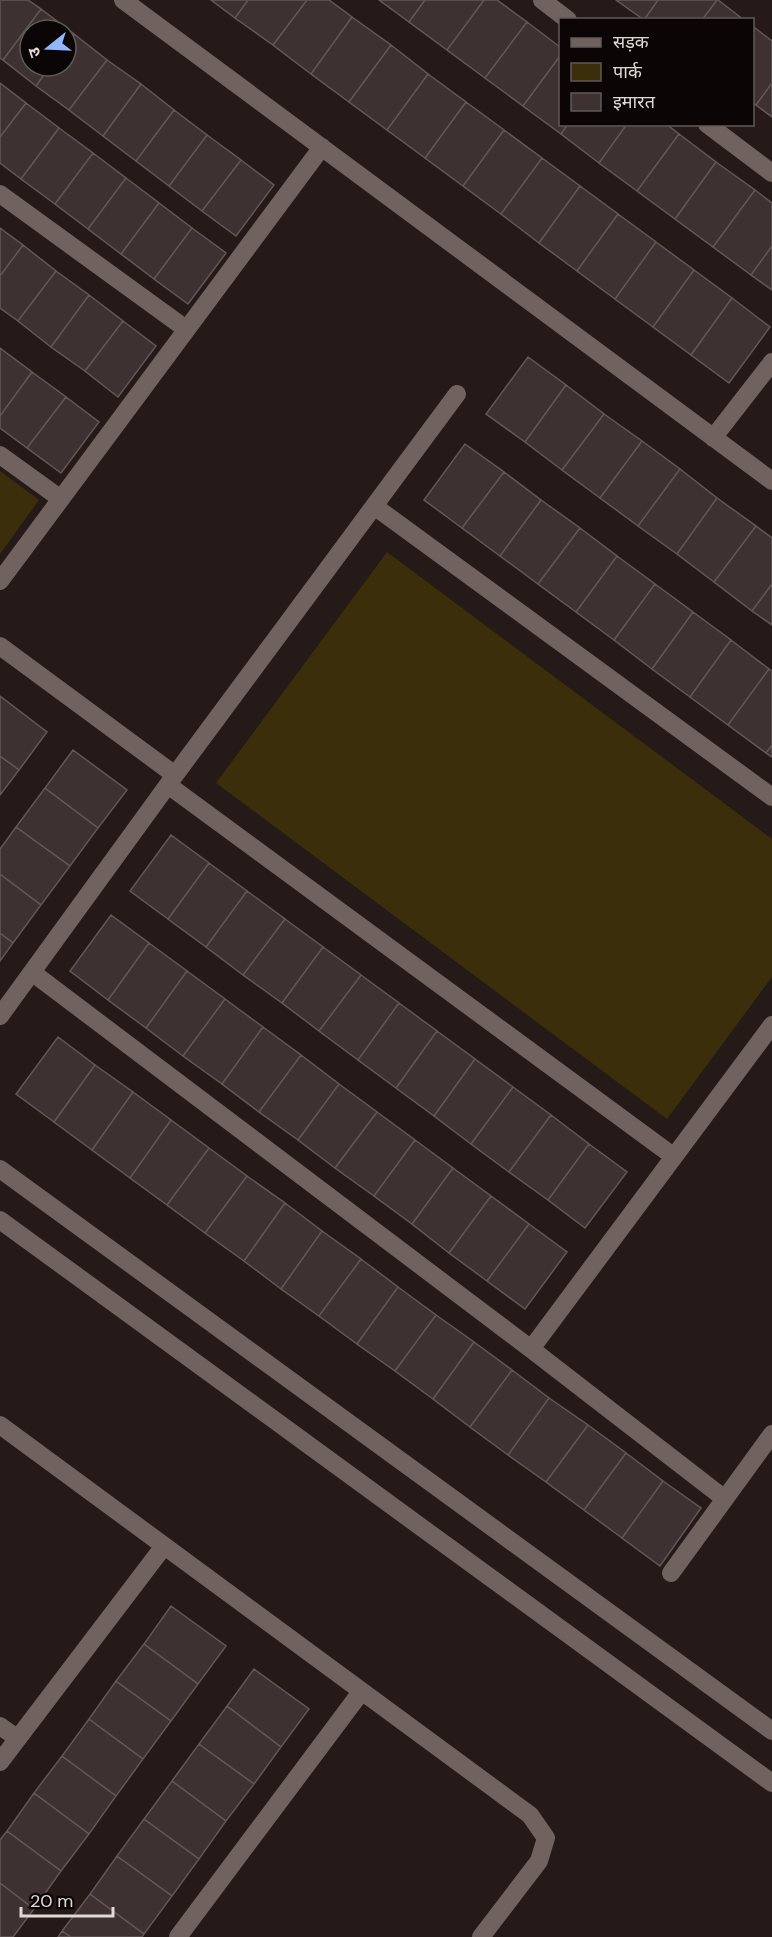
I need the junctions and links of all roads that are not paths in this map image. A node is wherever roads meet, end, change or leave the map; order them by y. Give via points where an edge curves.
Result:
1 (123, 0) edge
2 (542, 0) edge
3 (565, 18) edge
4 (710, 126) edge
5 (322, 147) junction
6 (772, 173) edge
7 (0, 194) edge
8 (186, 329) junction
9 (772, 362) edge
10 (457, 394) dead end
11 (714, 438) junction
12 (0, 455) edge
13 (772, 481) edge
14 (61, 499) junction
15 (374, 506) junction
16 (0, 581) edge
17 (0, 646) edge
18 (171, 780) junction
19 (772, 797) edge
20 (33, 973) junction
21 (0, 1016) edge
22 (772, 1025) edge
23 (673, 1156) junction
24 (0, 1169) edge
25 (0, 1221) edge
26 (531, 1349) junction
27 (0, 1425) edge
28 (772, 1434) edge
29 (725, 1499) junction
30 (164, 1546) junction
31 (671, 1573) dead end
32 (361, 1692) junction
33 (0, 1726) edge
34 (772, 1731) edge
35 (17, 1738) junction
36 (0, 1762) edge
37 (772, 1783) edge
38 (178, 1937) edge
39 (481, 1937) edge

1 - 5 street
2 - 3 street
4 - 6 street
5 - 8 street
5 - 11 street
7 - 8 street
8 - 14 street
9 - 11 street
10 - 15 street
11 - 13 street
12 - 14 street
14 - 16 street
15 - 18 street
15 - 19 street
17 - 18 street
18 - 20 street
18 - 23 street
20 - 21 street
20 - 26 street
22 - 23 street
23 - 26 street
24 - 34 street
25 - 37 street
26 - 29 street
27 - 30 street
28 - 29 street
29 - 31 street
30 - 32 street
30 - 35 street
32 - 38 street
32 - 39 street via 530,1815 546,1838 539,1861
33 - 35 street
35 - 36 street

